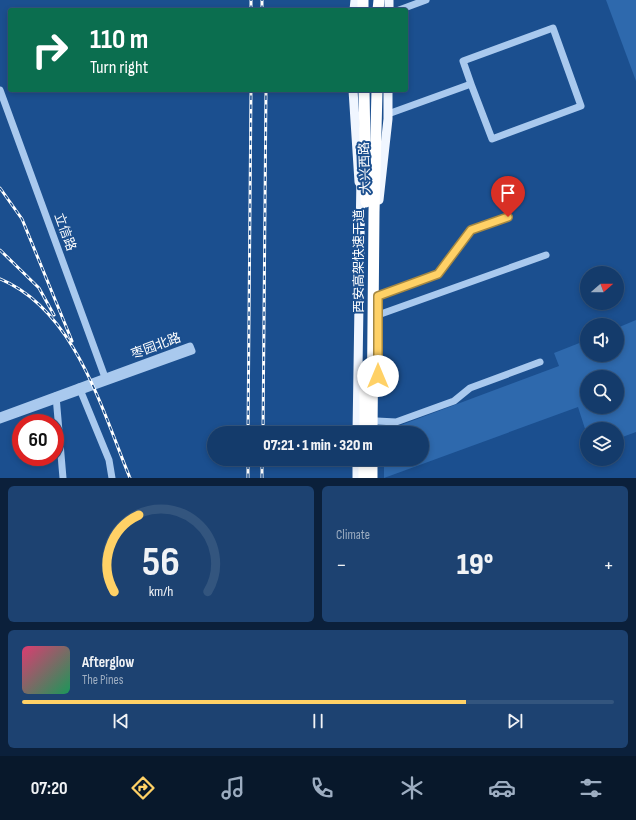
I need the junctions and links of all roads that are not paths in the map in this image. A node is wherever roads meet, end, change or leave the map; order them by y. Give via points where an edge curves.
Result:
1 (426, 0) edge
2 (404, 8) edge
3 (471, 84) junction
4 (0, 90) edge
5 (353, 92) edge
6 (364, 92) edge
7 (376, 92) edge
8 (388, 92) edge
9 (388, 114) junction
10 (370, 118) junction
11 (360, 197) junction
12 (379, 200) junction
13 (370, 212) junction
14 (508, 217) dead end
15 (546, 255) dead end
16 (378, 296) junction
17 (378, 315) junction
18 (540, 362) dead end
19 (106, 380) junction
20 (80, 390) junction
21 (56, 398) junction
22 (0, 416) edge
23 (0, 420) edge
24 (377, 421) junction
25 (357, 426) edge
26 (365, 426) edge
27 (372, 426) edge
28 (377, 426) edge
29 (357, 466) edge
30 (364, 466) edge
31 (372, 466) edge
32 (377, 466) edge
33 (63, 478) edge
34 (112, 478) edge
35 (357, 478) edge
36 (364, 478) edge
37 (372, 478) edge
38 (377, 478) edge

1 - 2 street
3 - 3 street via 492,139 581,106 553,28 463,61
3 - 9 street
4 - 19 street, 立信路
5 - 11 main road
6 - 10 highway, 西安高架快速干道
7 - 10 highway, 西安高架快速干道
8 - 9 main road
9 - 12 main road
10 - 11 main road, 大兴西路
10 - 12 main road, 大兴西路
10 - 13 highway, 西安高架快速干道
11 - 25 main road, 大兴西路
12 - 16 main road, 大兴西路
13 - 26 highway, 西安高架快速干道
13 - 27 highway, 西安高架快速干道
14 - 16 street via 471,230 438,274
15 - 17 street
16 - 17 main road, 大兴西路
17 - 24 main road, 大兴西路
18 - 24 street via 470,388 454,401 396,422
19 - 19 street, 枣园北路 via 192,351 190,346
19 - 20 street, 枣园北路
20 - 21 street, 枣园北路
20 - 34 street via 109,460
21 - 22 street, 枣园北路
21 - 23 street, 枣园北路
21 - 33 street
24 - 28 main road, 大兴西路
29 - 35 main road
30 - 36 highway
31 - 37 highway
32 - 38 main road

